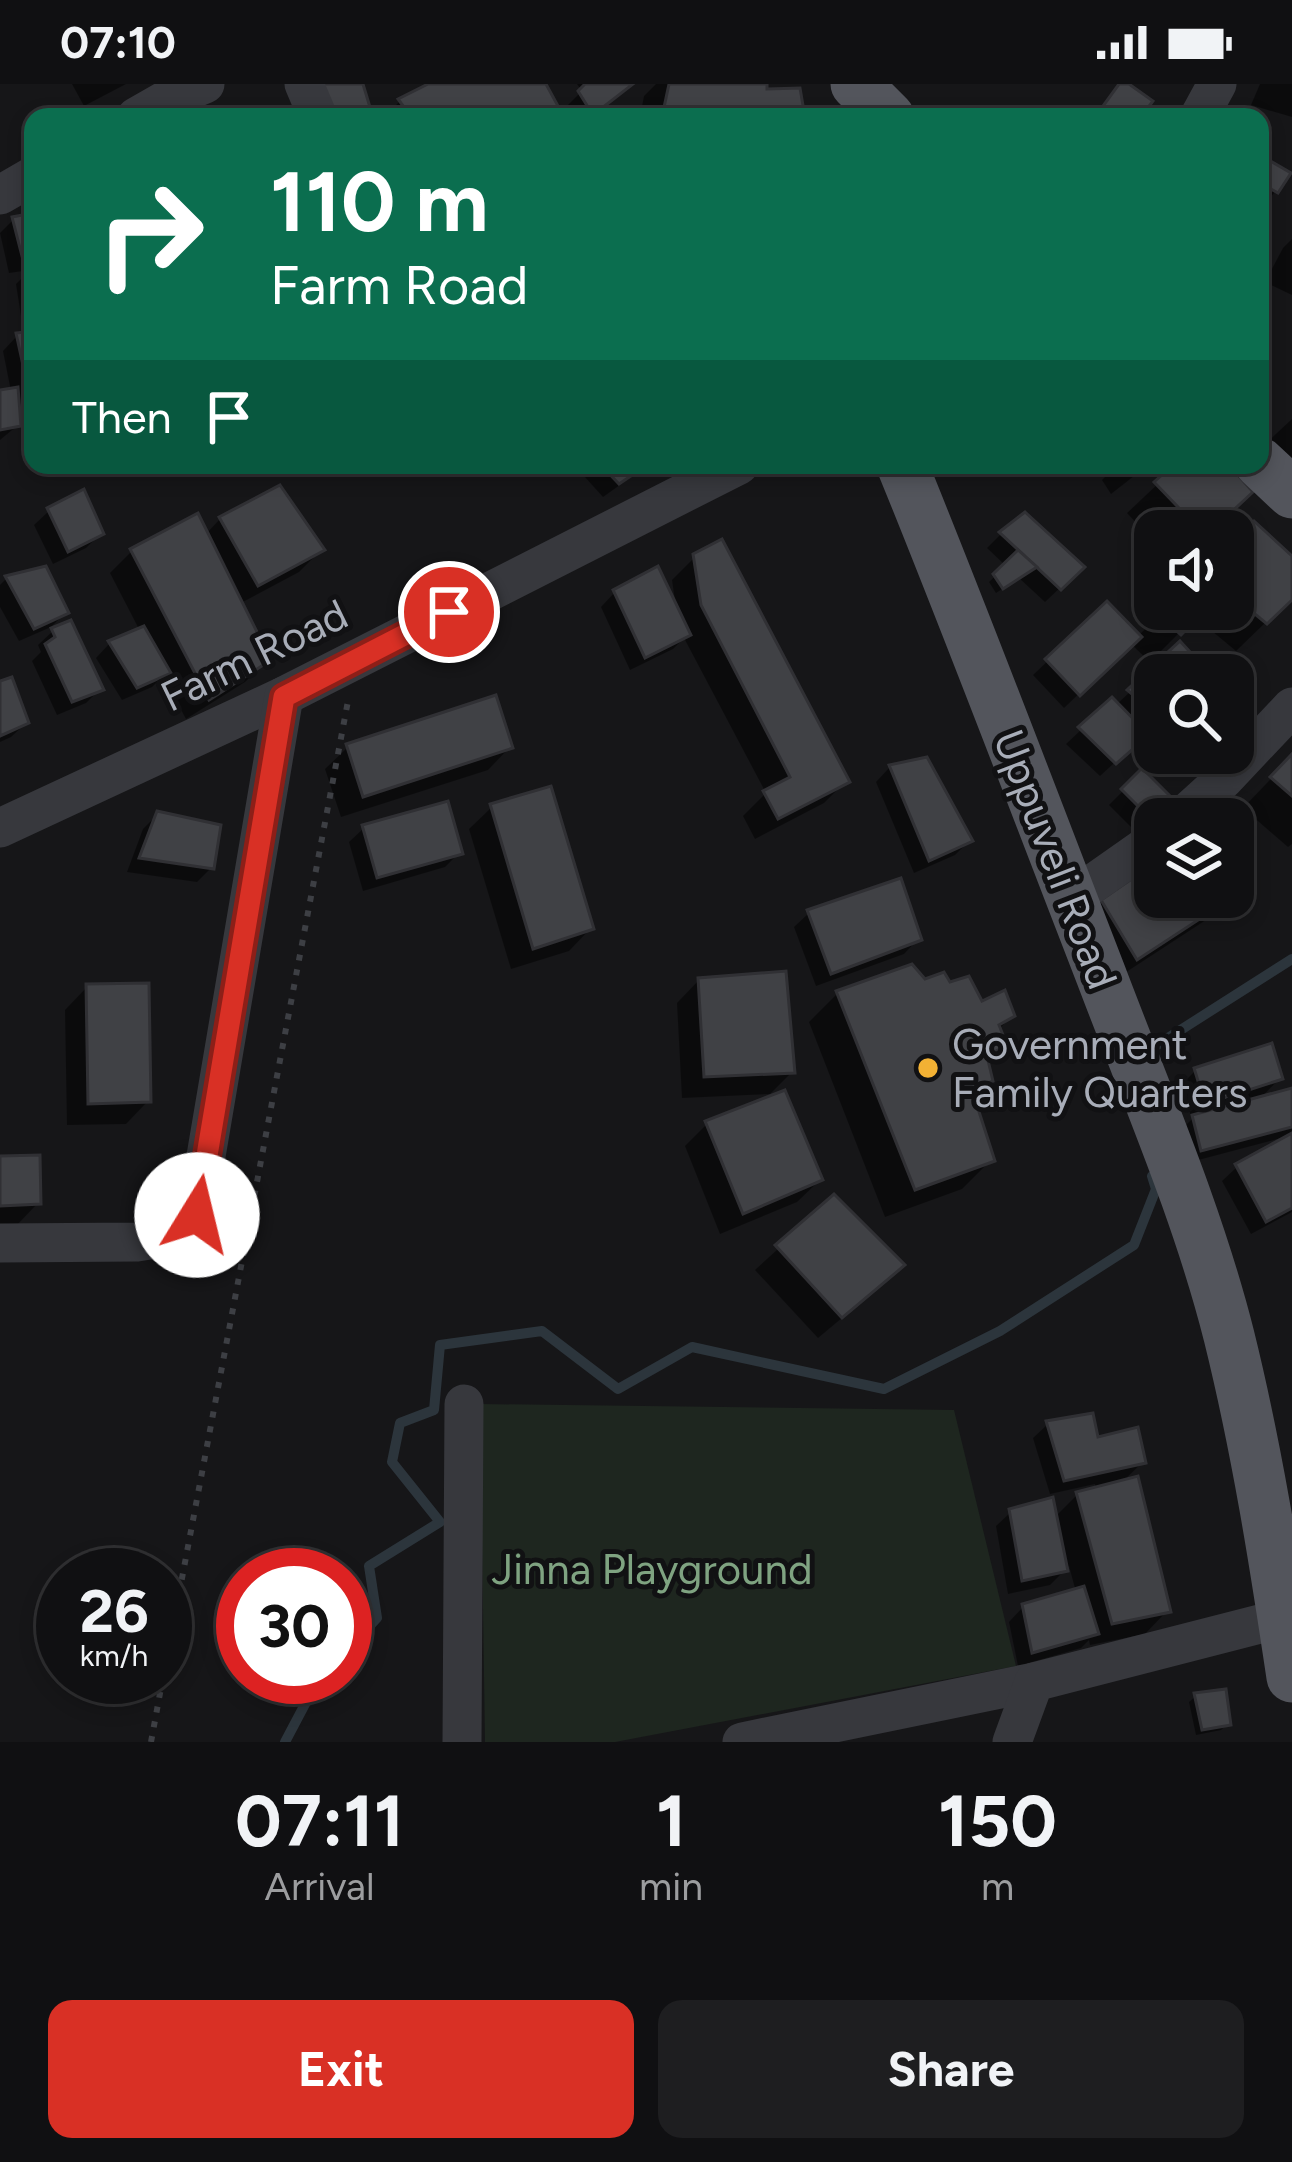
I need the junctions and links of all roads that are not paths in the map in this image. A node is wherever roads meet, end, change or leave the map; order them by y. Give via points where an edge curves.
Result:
1 (205, 84) edge
2 (856, 84) edge
3 (152, 108) edge
4 (881, 108) edge
5 (1269, 471) edge
6 (721, 474) edge
7 (906, 474) edge
8 (1292, 493) edge
9 (284, 697) junction
10 (1292, 707) edge
11 (1203, 798) edge
12 (0, 828) edge
13 (1134, 854) edge
14 (1071, 899) junction
15 (0, 1243) edge
16 (464, 1404) dead end
17 (1283, 1618) junction
18 (1292, 1677) edge
19 (1034, 1682) junction
20 (462, 1742) edge
21 (742, 1742) edge
22 (1012, 1742) edge

1 - 3 street
2 - 4 main road
5 - 8 main road
6 - 9 street, Farm Road
7 - 14 main road, Uppuveli Road
9 - 12 street, Farm Road
9 - 15 street via 194,1227 137,1242
10 - 11 street
13 - 14 street
14 - 17 main road, Uppuveli Road via 1211,1275 1259,1474
16 - 20 street
17 - 18 main road, Uppuveli Road
17 - 19 street
19 - 21 street
19 - 22 street

